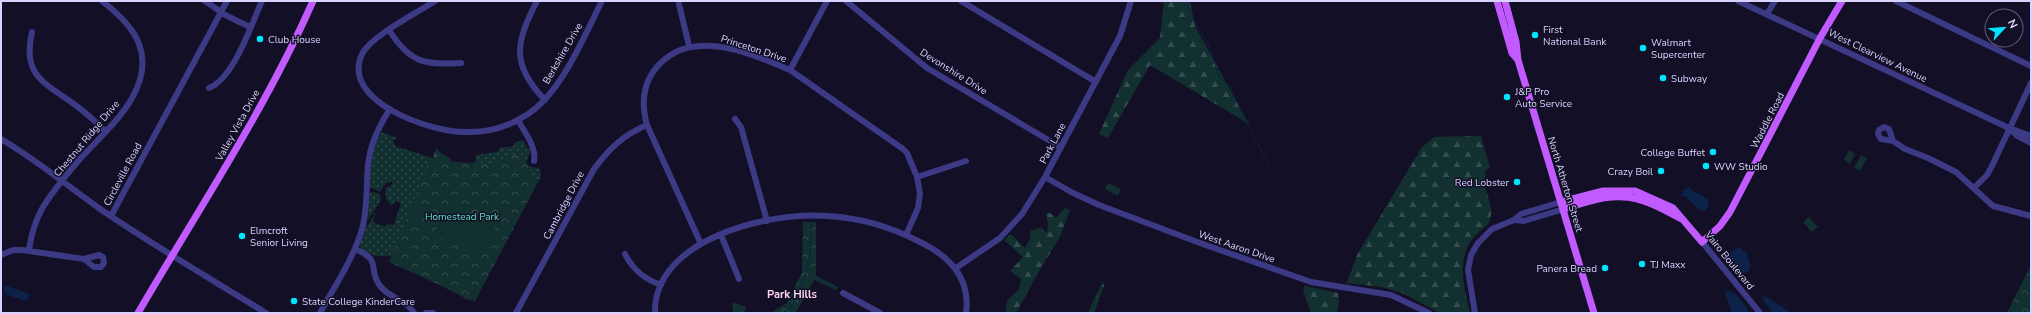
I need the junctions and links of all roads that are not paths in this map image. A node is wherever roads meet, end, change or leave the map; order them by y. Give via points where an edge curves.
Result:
1 (102, 1) edge
2 (205, 1) edge
3 (227, 1) edge
4 (262, 1) edge
5 (313, 1) edge
6 (435, 1) edge
7 (537, 1) edge
8 (602, 1) edge
9 (827, 1) edge
10 (846, 1) edge
11 (961, 1) edge
12 (1131, 1) edge
13 (1497, 1) edge
14 (1505, 1) edge
15 (1738, 1) edge
16 (1775, 1) edge
17 (1842, 1) edge
18 (1896, 1) edge
19 (679, 4) dead end
20 (222, 12) junction
21 (1767, 14) junction
22 (250, 26) junction
23 (389, 30) junction
24 (32, 32) dead end
25 (1820, 38) junction
26 (689, 46) junction
27 (1518, 60) junction
28 (461, 63) dead end
29 (2031, 66) edge
30 (790, 70) junction
31 (1096, 82) junction
32 (2031, 83) edge
33 (209, 88) dead end
34 (545, 100) junction
35 (390, 109) junction
36 (735, 119) dead end
37 (518, 120) junction
38 (647, 125) junction
39 (2009, 128) junction
40 (106, 132) junction
41 (2031, 136) edge
42 (1, 139) edge
43 (1893, 141) dead end
44 (2031, 143) edge
45 (1060, 147) junction
46 (534, 161) dead end
47 (966, 161) dead end
48 (917, 177) junction
49 (1045, 177) junction
50 (62, 182) junction
51 (1974, 188) junction
52 (1562, 206) junction
53 (111, 216) junction
54 (2031, 216) edge
55 (767, 221) junction
56 (721, 235) junction
57 (906, 235) junction
58 (1702, 242) junction
59 (701, 244) junction
60 (355, 249) junction
61 (29, 250) junction
62 (625, 254) dead end
63 (172, 255) junction
64 (1, 256) edge
65 (84, 259) dead end
66 (956, 268) junction
67 (739, 279) dead end
68 (660, 285) junction
69 (843, 293) dead end
70 (138, 313) edge
71 (266, 313) edge
72 (320, 313) edge
73 (414, 313) edge
74 (426, 313) edge
75 (433, 313) edge
76 (516, 313) edge
77 (655, 313) edge
78 (880, 313) edge
79 (966, 313) edge
80 (1428, 313) edge
81 (1475, 313) edge
82 (1594, 313) edge
83 (1760, 313) edge

1 - 40 street, Chestnut Ridge Drive via 133,33 139,43 142,60 140,79 133,95
2 - 20 street
3 - 20 street, Circleville Road
4 - 22 street
5 - 63 main road, Valley Vista Drive via 275,79
6 - 23 street, Berkshire Drive
7 - 34 street via 525,24 519,48 524,71 530,83
8 - 34 street, Berkshire Drive via 558,84
9 - 30 street
10 - 45 street, Devonshire Drive via 927,68
11 - 31 street
12 - 31 street, Park Lane via 1120,36
13 - 27 main road, North Atherton Street via 1512,53
14 - 27 main road, North Atherton Street
15 - 21 street, West Clearview Avenue
16 - 21 street
17 - 25 main road, Waddle Road
18 - 29 street
19 - 26 street
20 - 22 street
20 - 53 street, Circleville Road
21 - 25 street, West Clearview Avenue
22 - 33 street via 235,62 218,83
23 - 28 street via 403,50 421,62
23 - 35 street, Berkshire Drive via 375,38 366,48 361,58 360,72 361,80 368,92
24 - 40 street via 30,60 40,80 84,111
25 - 39 street, West Clearview Avenue
25 - 58 main road, Waddle Road via 1730,212 1720,226
26 - 30 street, Princeton Drive via 715,46
26 - 38 street, Princeton Drive via 668,56 652,75 644,96
27 - 52 main road, North Atherton Street
30 - 48 street, Princeton Drive via 903,149
31 - 45 street, Park Lane
32 - 39 street
34 - 37 street, Berkshire Drive
35 - 37 street, Berkshire Drive via 423,125 464,132 490,130
35 - 60 street via 375,135 372,146 368,165 365,214
36 - 55 street via 741,127
37 - 46 street via 533,147
38 - 59 street, Princeton Drive
38 - 76 street, Cambridge Drive via 616,142 594,169
39 - 41 street
39 - 44 street
39 - 51 street via 1987,175
40 - 50 street, Chestnut Ridge Drive
42 - 50 street via 33,158
43 - 51 street via 1956,172
45 - 49 street, Park Lane
47 - 48 street
48 - 57 street, Princeton Drive via 920,200
49 - 66 street, Park Lane via 1022,214 1006,232
49 - 80 street, West Aaron Drive via 1099,205 1200,243 1311,282 1391,295
50 - 53 street
50 - 61 street, Chestnut Ridge Drive via 39,215 32,232
51 - 54 street via 1993,206
52 - 58 main road, Vairo Boulevard via 1603,191 1630,190 1675,210
52 - 81 street via 1524,221 1514,220 1490,231 1478,243 1471,255 1468,275
52 - 82 main road, North Atherton Street
53 - 63 street, Circleville Road
55 - 56 street
55 - 57 street via 814,215 828,216 863,220
56 - 59 street
56 - 67 street
57 - 66 street via 944,256
58 - 83 street, Vairo Boulevard
59 - 68 street via 680,258 667,271
60 - 72 street
60 - 73 street via 372,258 375,275 381,287 405,302
61 - 64 street via 13,250
61 - 65 street
62 - 68 street via 641,276
63 - 70 main road, Valley Vista Drive
63 - 71 street, Circleville Road
66 - 79 street via 964,287
68 - 77 street
69 - 78 street
74 - 75 street

